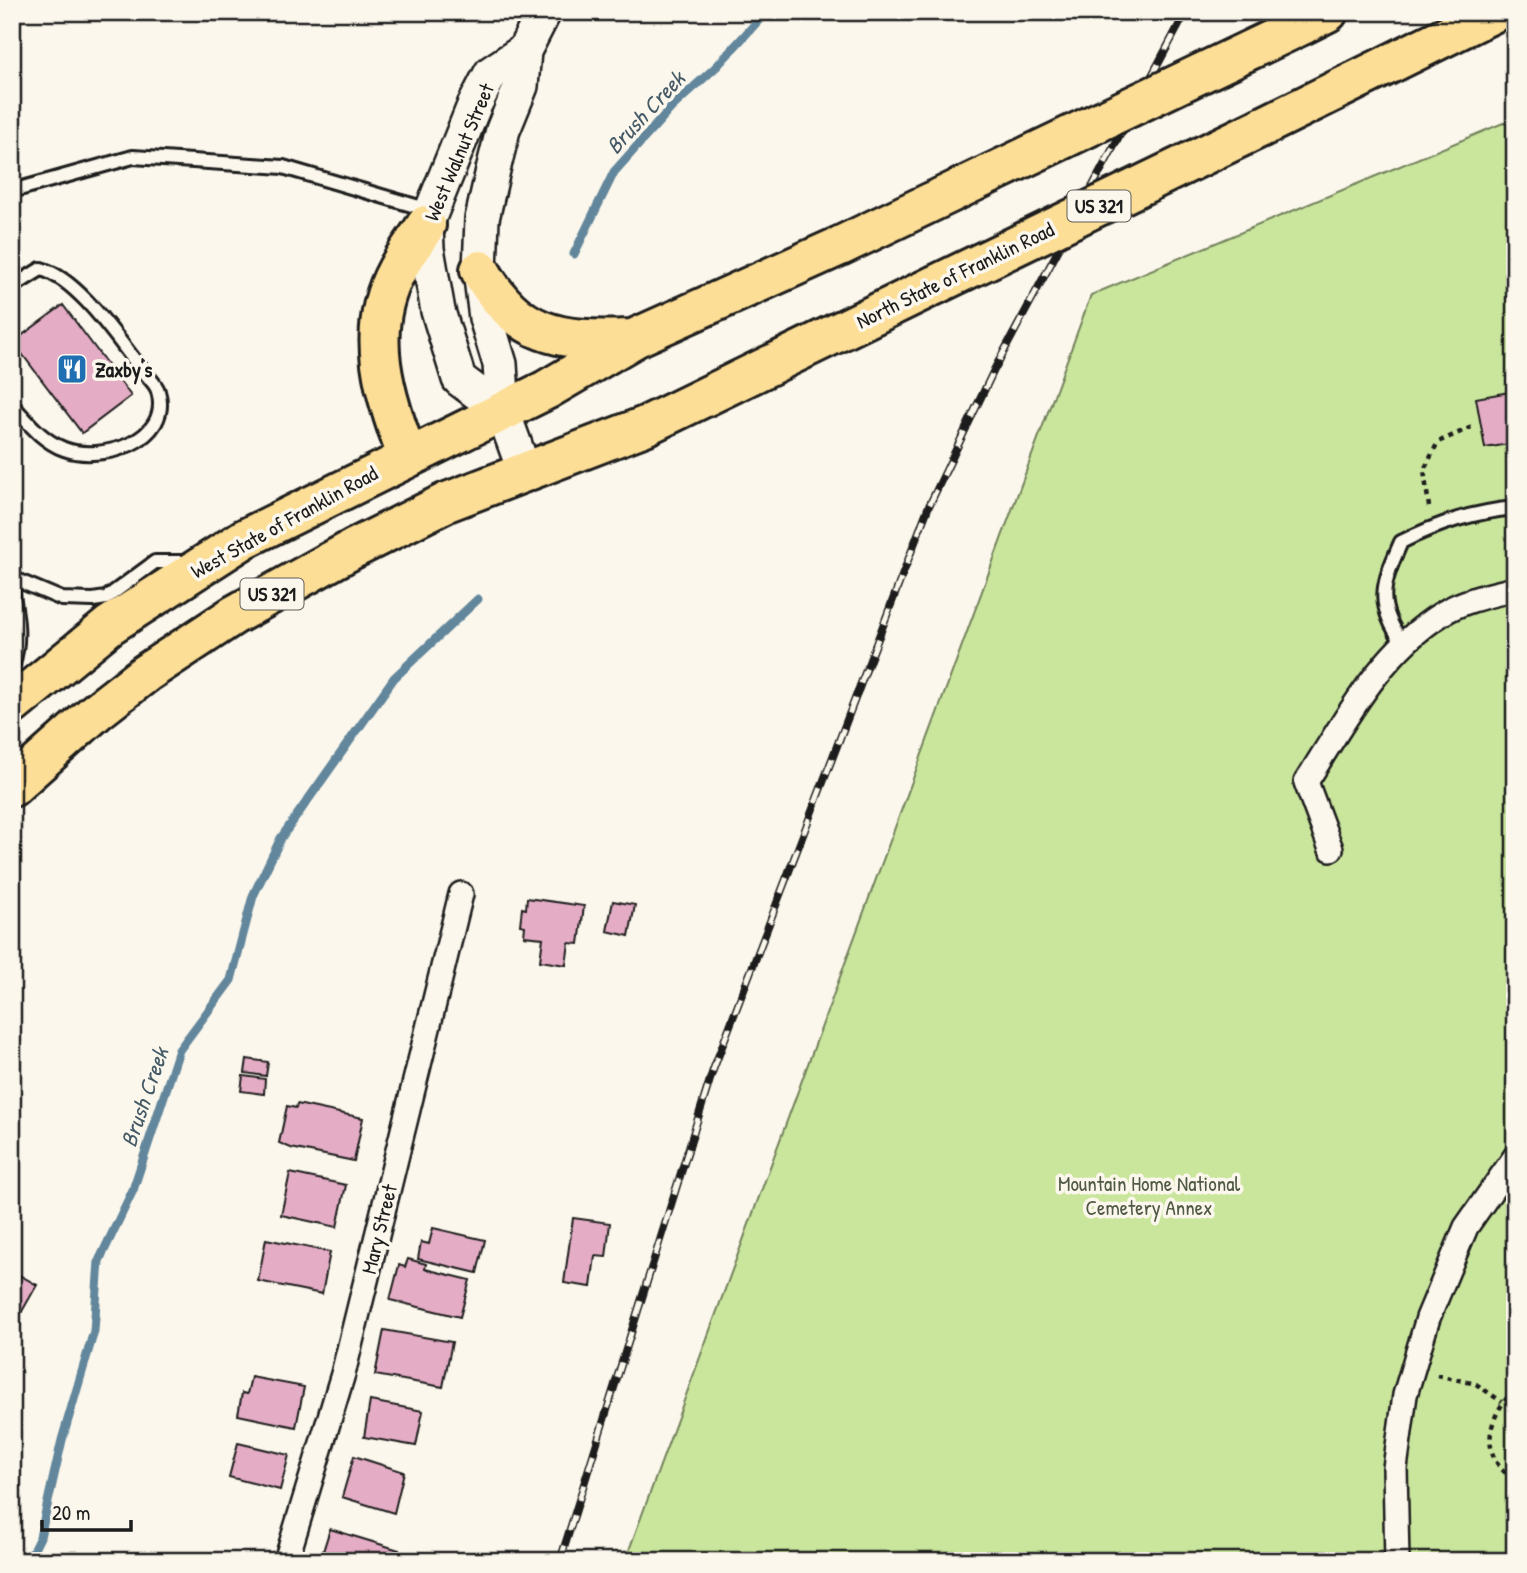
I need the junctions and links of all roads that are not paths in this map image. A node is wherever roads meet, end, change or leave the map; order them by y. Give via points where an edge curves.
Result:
1 (544, 12) edge
2 (1495, 12) edge
3 (1315, 19) edge
4 (524, 51) junction
5 (12, 191) edge
6 (429, 218) junction
7 (480, 270) junction
8 (12, 287) edge
9 (635, 338) junction
10 (12, 405) edge
11 (503, 412) junction
12 (407, 456) junction
13 (524, 470) junction
14 (1515, 508) edge
15 (207, 561) junction
16 (12, 578) edge
17 (1515, 589) edge
18 (12, 590) edge
19 (1403, 643) junction
20 (12, 667) edge
21 (12, 705) edge
22 (12, 787) edge
23 (1331, 849) dead end
24 (461, 894) dead end
25 (1515, 1157) edge
26 (286, 1561) edge
27 (1397, 1561) edge

1 - 4 main road, West Walnut Street
2 - 13 highway, North State of Franklin Road / US 321, bridge via 645,426
3 - 9 highway, bridge via 840,246
4 - 6 main road, West Walnut Street via 491,73
4 - 7 main road, West Walnut Street via 521,86 503,130 485,207
5 - 6 lane via 133,157 283,167
6 - 11 main road, West Walnut Street via 427,249 438,311 459,379
6 - 12 highway via 396,271 378,333 378,359
7 - 9 highway via 493,295 509,312 540,330 587,341
7 - 11 main road, West Walnut Street via 486,318 500,364
8 - 10 lane via 41,270 62,279 98,314 158,390 159,407 154,422 127,447 84,456 44,439
9 - 11 highway
11 - 12 highway, West State of Franklin Road
11 - 13 main road, West Walnut Street
12 - 15 highway, West State of Franklin Road
13 - 22 highway, US 321 via 353,549 234,615 106,704
14 - 19 lane via 1478,512 1401,542 1383,583 1388,622
15 - 16 lane via 155,562 106,598 93,600 62,599
15 - 21 highway, West State of Franklin Road via 110,625
17 - 19 street via 1445,612
18 - 20 lane via 19,628
19 - 23 street via 1306,782
24 - 26 street, Mary Street via 343,1374
25 - 27 street via 1466,1227 1412,1370 1395,1468

